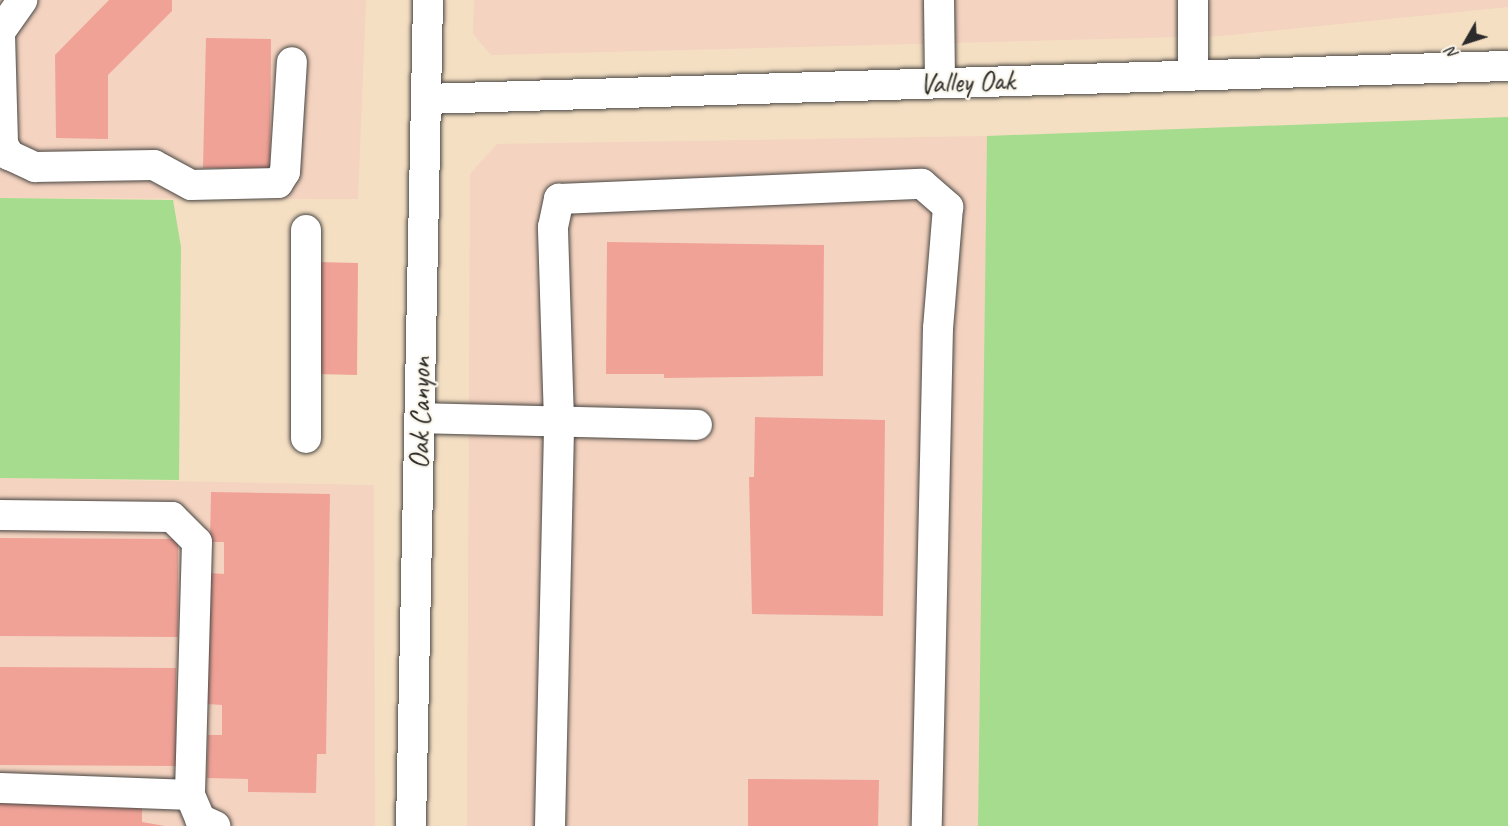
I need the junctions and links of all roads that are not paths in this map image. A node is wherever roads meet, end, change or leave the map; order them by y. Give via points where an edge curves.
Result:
1 (22, 0) edge
2 (428, 0) edge
3 (939, 0) edge
4 (1193, 0) edge
5 (0, 34) edge
6 (292, 62) dead end
7 (1508, 66) edge
8 (1193, 75) junction
9 (940, 83) junction
10 (426, 99) junction
11 (306, 230) dead end
12 (420, 418) junction
13 (559, 422) junction
14 (697, 425) dead end
15 (306, 438) dead end
16 (0, 515) edge
17 (0, 788) edge
18 (190, 795) junction
19 (214, 826) edge
20 (411, 826) edge
21 (550, 826) edge
22 (927, 826) edge

1 - 5 street
2 - 10 street, Oak Canyon
3 - 9 street
4 - 8 street
5 - 6 street via 3,144 9,156 35,167 154,165 191,185 278,183 285,172
7 - 8 street, Valley Oak
8 - 9 street, Valley Oak
9 - 10 street, Valley Oak
10 - 12 street, Oak Canyon
11 - 15 street
12 - 13 street
12 - 20 street, Oak Canyon
13 - 14 street
13 - 21 street
13 - 22 street via 553,228 559,199 922,184 948,207 938,328
16 - 18 street via 172,516 197,542
17 - 18 street
18 - 19 street via 200,819

